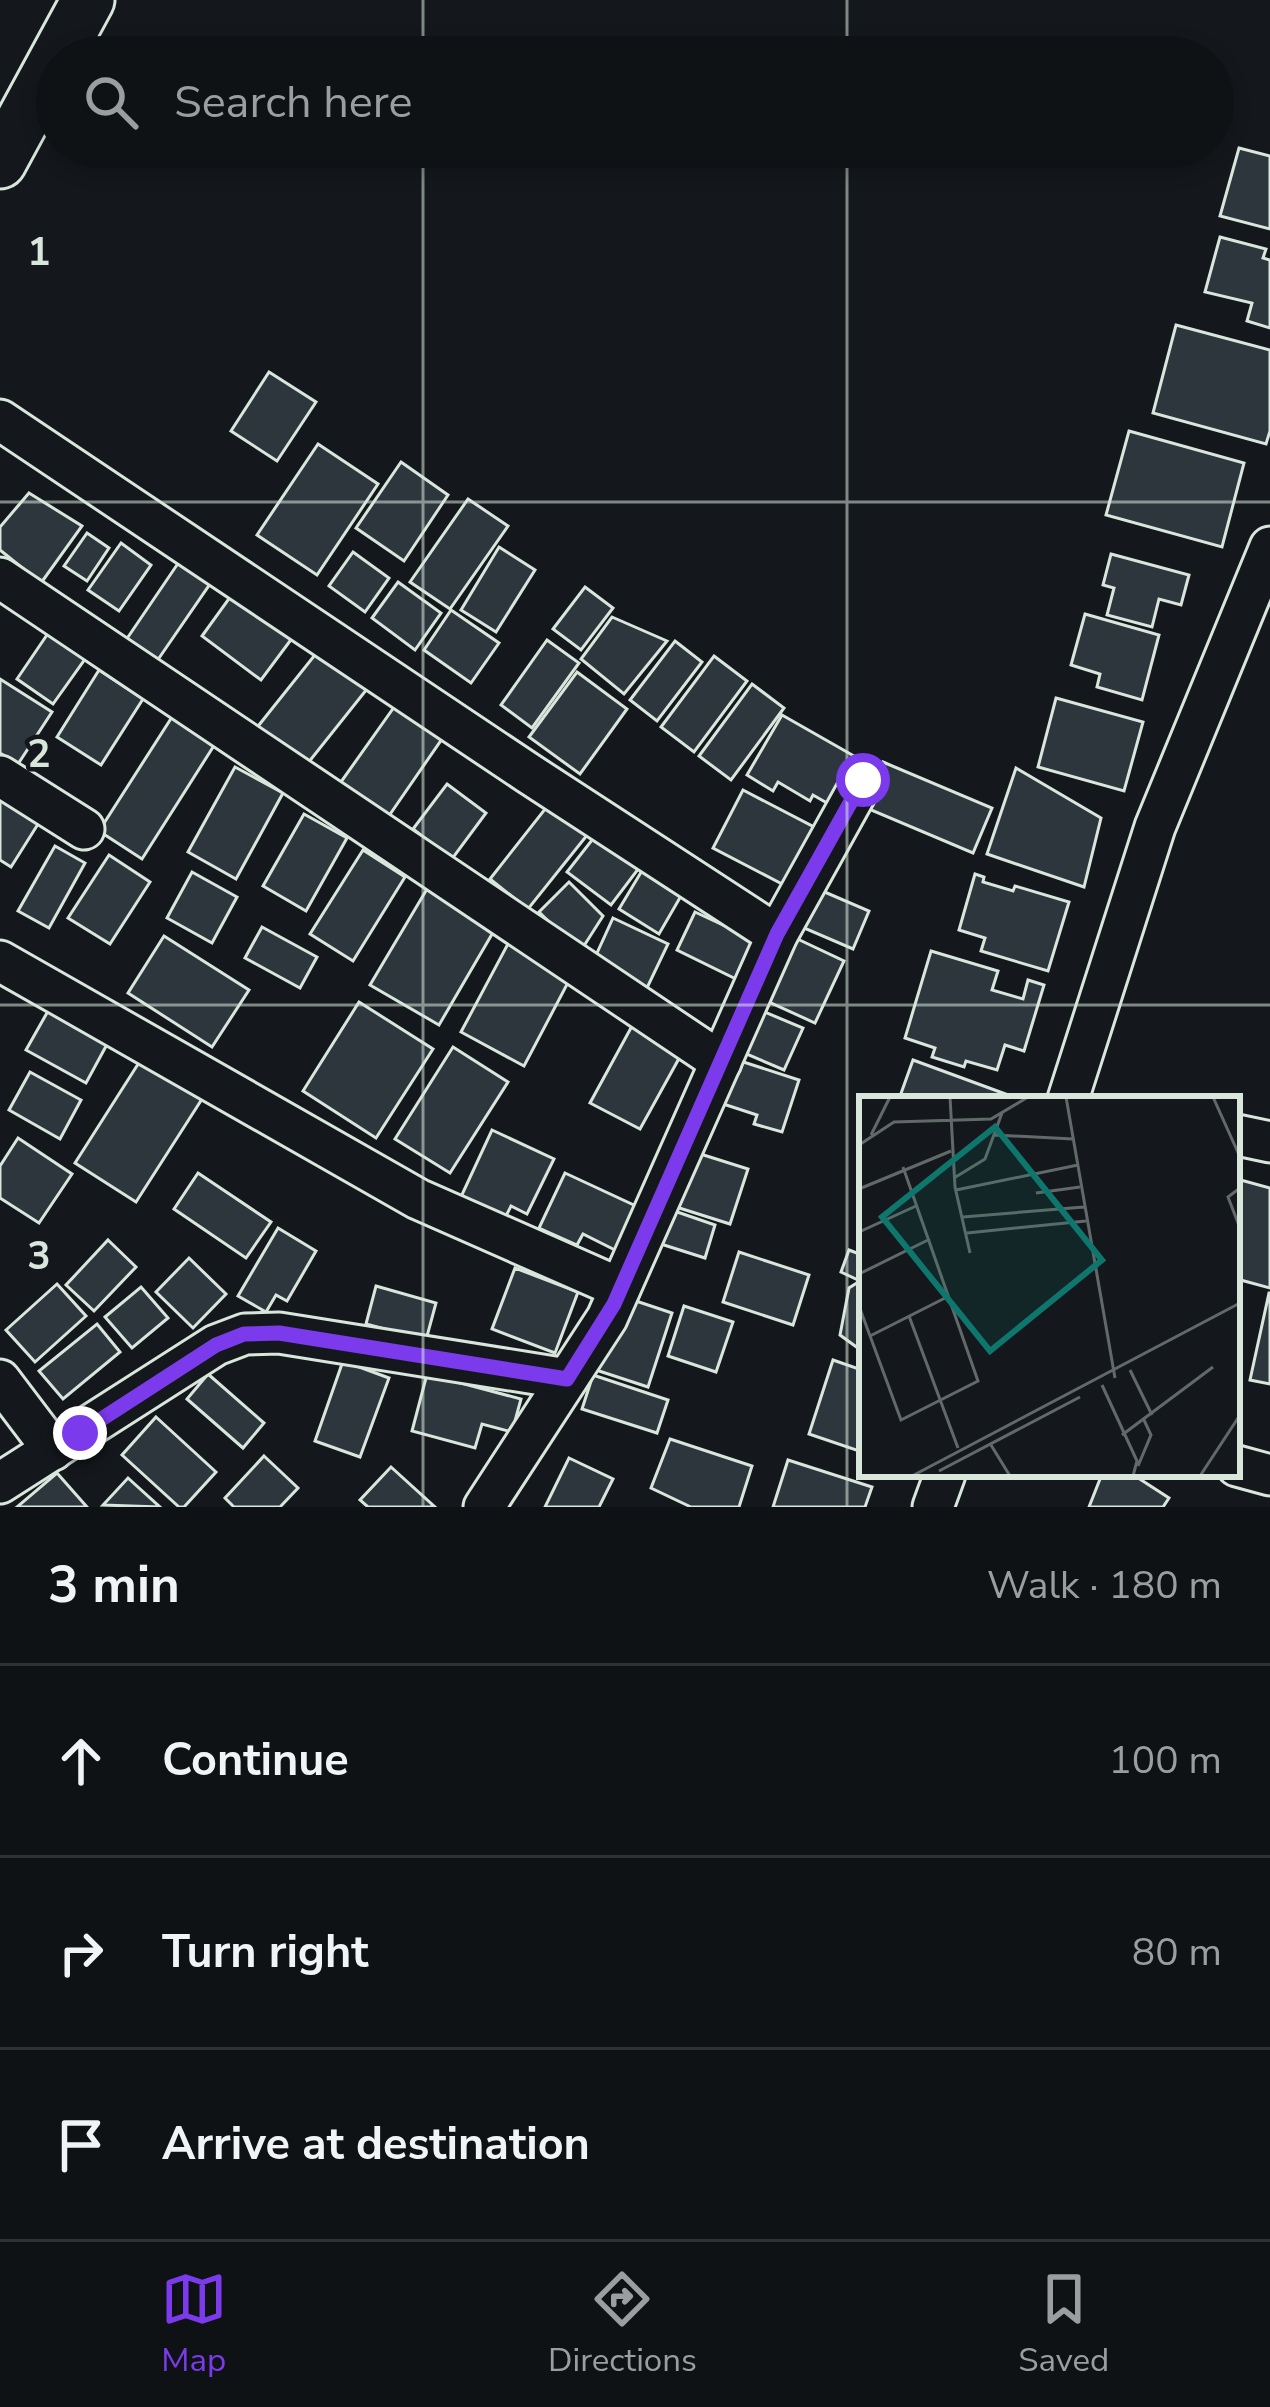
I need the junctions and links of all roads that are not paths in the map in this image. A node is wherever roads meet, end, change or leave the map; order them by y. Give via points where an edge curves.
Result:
1 (88, 0) edge
2 (68, 36) edge
3 (36, 96) edge
4 (0, 162) edge
5 (0, 420) edge
6 (1270, 547) edge
7 (0, 578) edge
8 (1260, 604) edge
9 (0, 776) edge
10 (863, 780) dead end
11 (84, 829) dead end
12 (777, 934) junction
13 (0, 961) edge
14 (721, 1062) junction
15 (1071, 1096) edge
16 (1240, 1136) edge
17 (1270, 1142) edge
18 (620, 1288) junction
19 (567, 1379) junction
20 (0, 1380) edge
21 (52, 1450) junction
22 (1240, 1467) edge
23 (1270, 1474) edge
24 (944, 1477) edge
25 (0, 1484) edge
26 (484, 1507) edge
27 (933, 1507) edge

1 - 2 street
3 - 4 street
5 - 12 street
6 - 8 street
7 - 14 street
8 - 15 street via 1155,827
9 - 11 street
10 - 12 street
12 - 14 street
13 - 18 street via 418,1199
14 - 18 street
16 - 17 street
18 - 19 street
19 - 21 street via 244,1334
19 - 26 street
20 - 21 street
21 - 25 street
22 - 23 street
24 - 27 street

